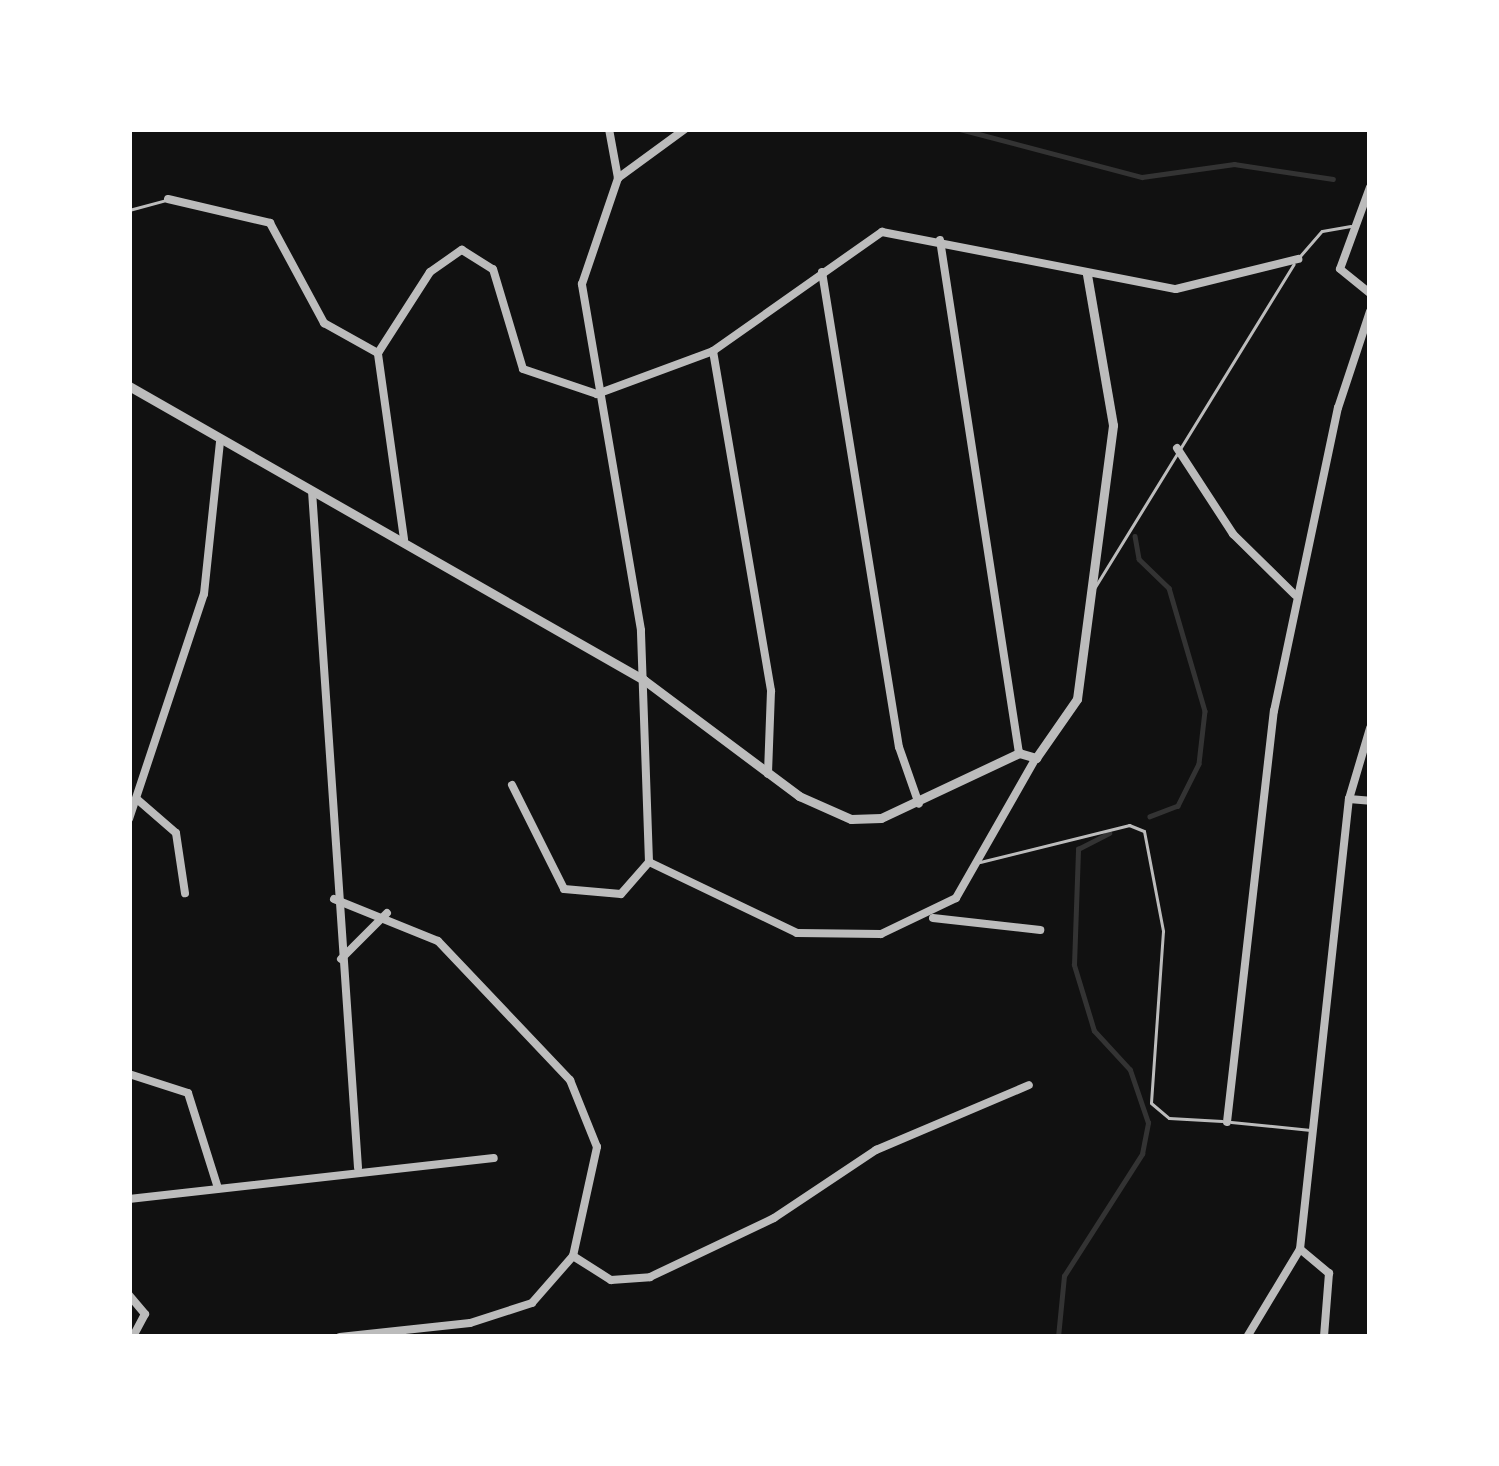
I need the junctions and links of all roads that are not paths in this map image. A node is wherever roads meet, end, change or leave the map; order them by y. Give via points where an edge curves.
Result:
1 (609, 129) edge
2 (685, 129) edge
3 (618, 178) junction
4 (1370, 188) edge
5 (168, 200) joint
6 (129, 210) edge
7 (1351, 226) junction
8 (940, 240) junction
9 (1298, 259) junction
10 (823, 272) junction
11 (1087, 274) junction
12 (1370, 293) edge
13 (1370, 311) edge
14 (712, 351) junction
15 (378, 353) junction
16 (129, 386) edge
17 (597, 394) junction
18 (220, 442) junction
19 (1177, 448) junction
20 (312, 491) junction
21 (404, 539) junction
22 (1095, 587) junction
23 (1295, 595) junction
24 (644, 680) junction
25 (1370, 728) edge
26 (1019, 754) junction
27 (1036, 758) junction
28 (768, 774) junction
29 (512, 785) dead end
30 (1348, 799) junction
31 (138, 800) junction
32 (1370, 802) edge
33 (919, 804) junction
34 (129, 819) edge
35 (649, 862) junction
36 (980, 862) junction
37 (185, 893) dead end
38 (334, 899) junction
39 (387, 913) junction
40 (932, 918) junction
41 (1040, 930) dead end
42 (341, 959) junction
43 (129, 1074) edge
44 (1029, 1085) dead end
45 (1227, 1122) junction
46 (1313, 1130) junction
47 (494, 1158) dead end
48 (358, 1166) junction
49 (218, 1188) junction
50 (129, 1198) edge
51 (1300, 1250) junction
52 (573, 1256) junction
53 (129, 1295) edge
54 (133, 1337) edge
55 (340, 1337) edge
56 (1246, 1337) edge
57 (1324, 1337) edge

1 - 3 street
2 - 3 street
3 - 17 street via 582,284
4 - 7 street
5 - 6 lane
5 - 15 street via 270,223 324,323
7 - 9 lane via 1322,231
7 - 12 street via 1343,278
8 - 10 street via 882,232
8 - 11 street
8 - 26 street
9 - 11 street via 1193,290
9 - 19 lane
10 - 14 street
10 - 33 street via 899,747
11 - 22 street via 1113,425
13 - 23 street
14 - 17 street
14 - 28 street via 771,691
15 - 17 street via 430,272 475,252 493,269 513,358 555,386
15 - 21 street
16 - 18 street
17 - 24 street
18 - 20 street
18 - 31 street via 204,595
19 - 22 lane
19 - 23 street via 1233,534
20 - 21 street
20 - 38 street
21 - 24 street
22 - 27 street via 1077,699
23 - 45 street
24 - 28 street
24 - 35 street
25 - 30 street
26 - 27 street
26 - 33 street
27 - 36 street
28 - 33 street via 851,819
29 - 35 street via 564,889 621,894
30 - 32 street
30 - 46 street
31 - 34 street
31 - 37 street via 176,833
35 - 40 street via 825,940
36 - 40 street
36 - 45 lane via 1131,825 1147,838 1163,931 1151,1103 1169,1118
38 - 39 street
38 - 42 street
39 - 42 street
39 - 52 street via 437,941 588,1109 596,1147
40 - 41 street
42 - 48 street
43 - 49 street via 188,1093
44 - 52 street via 889,1144 737,1239 629,1283
45 - 46 lane
46 - 51 street
47 - 48 street
48 - 49 street
49 - 50 street
51 - 56 street
51 - 57 street via 1329,1274
52 - 55 street via 506,1316
53 - 54 street via 145,1314

